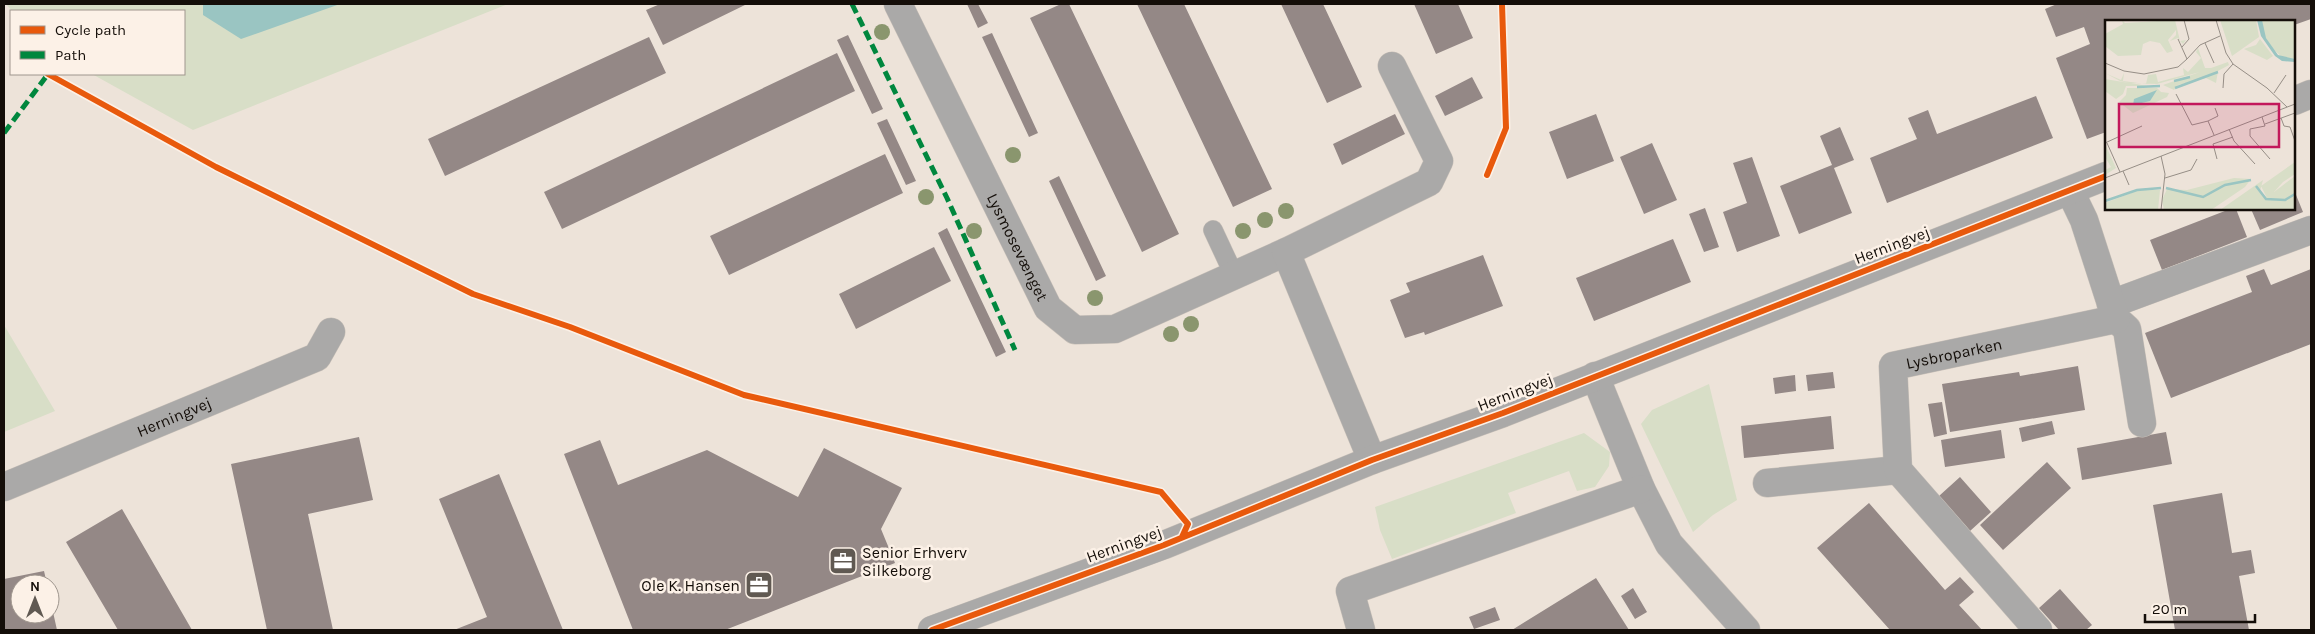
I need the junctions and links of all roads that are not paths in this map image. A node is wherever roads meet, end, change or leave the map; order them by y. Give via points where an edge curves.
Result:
1 (898, 4) edge
2 (1392, 66) dead end
3 (2311, 94) edge
4 (2295, 100) edge
5 (2105, 176) edge
6 (2070, 191) junction
7 (1213, 230) dead end
8 (2311, 230) edge
9 (1286, 252) junction
10 (1234, 275) junction
11 (2114, 312) junction
12 (331, 332) dead end
13 (1595, 376) junction
14 (2142, 422) dead end
15 (1372, 460) junction
16 (1898, 470) junction
17 (1767, 483) dead end
18 (4, 487) edge
19 (1641, 489) junction
20 (932, 630) edge
21 (1361, 630) edge
22 (1746, 630) edge
23 (2038, 630) edge

1 - 10 street, Lysmosevænget via 1048,308 1075,330 1114,329
2 - 9 street, Lysmosevænget via 1439,161 1429,182
3 - 4 street
5 - 6 street, Herningvej
6 - 11 street via 2084,220
6 - 13 street, Herningvej
7 - 10 lane
8 - 11 street, Lysbroparken
9 - 10 street, Lysmosevænget
9 - 15 street
11 - 14 street via 2127,328
11 - 16 street, Lysbroparken via 1892,366
12 - 18 street, Herningvej via 317,357
13 - 15 street, Herningvej
13 - 19 street
15 - 20 street, Herningvej via 1164,545
16 - 17 street
16 - 23 street
19 - 21 street via 1350,591
19 - 22 street via 1669,544

